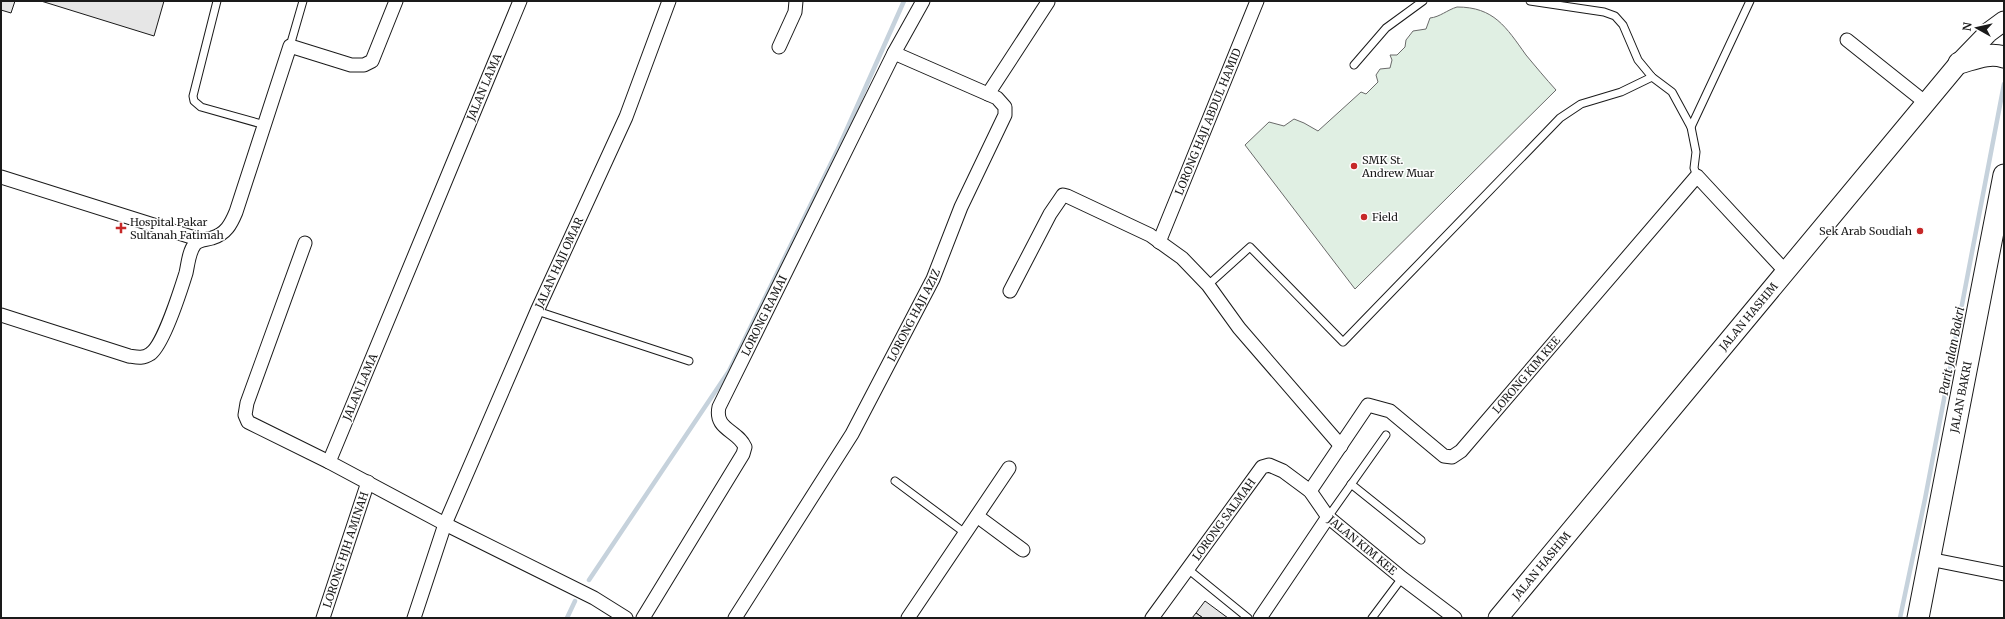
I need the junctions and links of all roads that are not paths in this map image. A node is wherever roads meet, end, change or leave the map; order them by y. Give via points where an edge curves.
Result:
1 (217, 1) edge
2 (303, 1) edge
3 (396, 1) edge
4 (520, 1) edge
5 (669, 1) edge
6 (796, 1) edge
7 (923, 1) edge
8 (1257, 1) edge
9 (1423, 1) edge
10 (1530, 1) edge
11 (1750, 1) edge
12 (1048, 2) edge
13 (2004, 21) edge
14 (1847, 40) dead end
15 (290, 46) junction
16 (779, 48) dead end
17 (894, 53) junction
18 (2004, 57) edge
19 (1959, 63) junction
20 (1354, 65) dead end
21 (1652, 77) junction
22 (988, 94) junction
23 (1926, 103) junction
24 (265, 125) junction
25 (1691, 127) junction
26 (2004, 175) edge
27 (1697, 176) junction
28 (1, 177) edge
29 (201, 240) junction
30 (1159, 242) junction
31 (305, 243) dead end
32 (1786, 272) junction
33 (1208, 285) junction
34 (1010, 291) dead end
35 (537, 311) junction
36 (1, 315) edge
37 (689, 361) dead end
38 (1386, 435) dead end
39 (1341, 446) junction
40 (329, 462) junction
41 (1009, 468) dead end
42 (895, 481) dead end
43 (368, 482) junction
44 (1351, 484) junction
45 (1310, 491) junction
46 (977, 516) junction
47 (1328, 517) junction
48 (445, 524) junction
49 (965, 534) junction
50 (1421, 540) dead end
51 (1023, 550) dead end
52 (1929, 559) junction
53 (1189, 570) junction
54 (2004, 574) edge
55 (1402, 578) junction
56 (324, 618) edge
57 (414, 618) edge
58 (626, 618) edge
59 (643, 618) edge
60 (735, 618) edge
61 (908, 618) edge
62 (1152, 618) edge
63 (1248, 618) edge
64 (1260, 618) edge
65 (1372, 618) edge
66 (1455, 618) edge
67 (1499, 618) edge
68 (1918, 618) edge

1 - 24 lane via 193,96 194,101 201,107
2 - 15 lane
3 - 15 street via 372,61 364,65 351,65
4 - 40 street, JALAN LAMA
5 - 35 street, JALAN HAJI OMAR via 626,117
6 - 16 street via 795,12
7 - 17 street, LORONG RAMAI
8 - 30 street, LORONG HAJI ABDUL HAMID
9 - 20 lane via 1386,28
10 - 21 lane via 1604,12 1615,16 1623,25 1638,60
11 - 25 lane
12 - 22 street
13 - 19 street, JALAN HASHIM via 1989,32
14 - 23 street
15 - 24 street
17 - 22 street, LORONG HAJI AZIZ
17 - 59 street, LORONG RAMAI via 719,407 717,416 720,422 742,442 745,447 743,454
18 - 19 main road via 1986,55
19 - 23 street, JALAN HASHIM
21 - 25 lane via 1672,92
21 - 33 lane via 1621,92 1581,104 1560,118 1343,342 1250,247
22 - 60 street, LORONG HAJI AZIZ via 1001,102 1005,115 961,207 933,279 852,434
23 - 32 street, JALAN HASHIM
24 - 29 street via 229,228 212,238
25 - 27 lane via 1696,152 1694,168
26 - 52 main road, JALAN BAKRI
27 - 32 street
27 - 39 street, LORONG KIM KEE via 1462,451 1452,457 1444,456 1390,411 1368,405
28 - 29 street
29 - 36 street via 192,250 183,283 160,343 151,354 143,358 129,356
30 - 33 street via 1182,258
30 - 34 street via 1150,235 1065,195 1056,203
31 - 40 street via 247,403 245,415 248,422
32 - 67 street, JALAN HASHIM
33 - 39 street via 1239,328
35 - 37 lane
35 - 48 street, JALAN HAJI OMAR
38 - 44 lane
39 - 45 street
40 - 43 street
41 - 46 street
42 - 49 lane
43 - 48 street
43 - 56 street, LORONG HJH AMINAH
44 - 47 lane
44 - 50 lane
45 - 47 street, LORONG SALMAH
45 - 53 street, LORONG SALMAH via 1284,471 1269,465 1262,467
46 - 49 street
46 - 51 street
47 - 55 street, JALAN KIM KEE
47 - 64 street, JALAN KIM KEE
48 - 57 street, JALAN HAJI OMAR
48 - 58 street via 594,598
49 - 61 street
52 - 54 street
52 - 68 main road, JALAN BAKRI
53 - 62 street, LORONG SALMAH
53 - 63 lane
55 - 65 lane
55 - 66 street, JALAN KIM KEE

